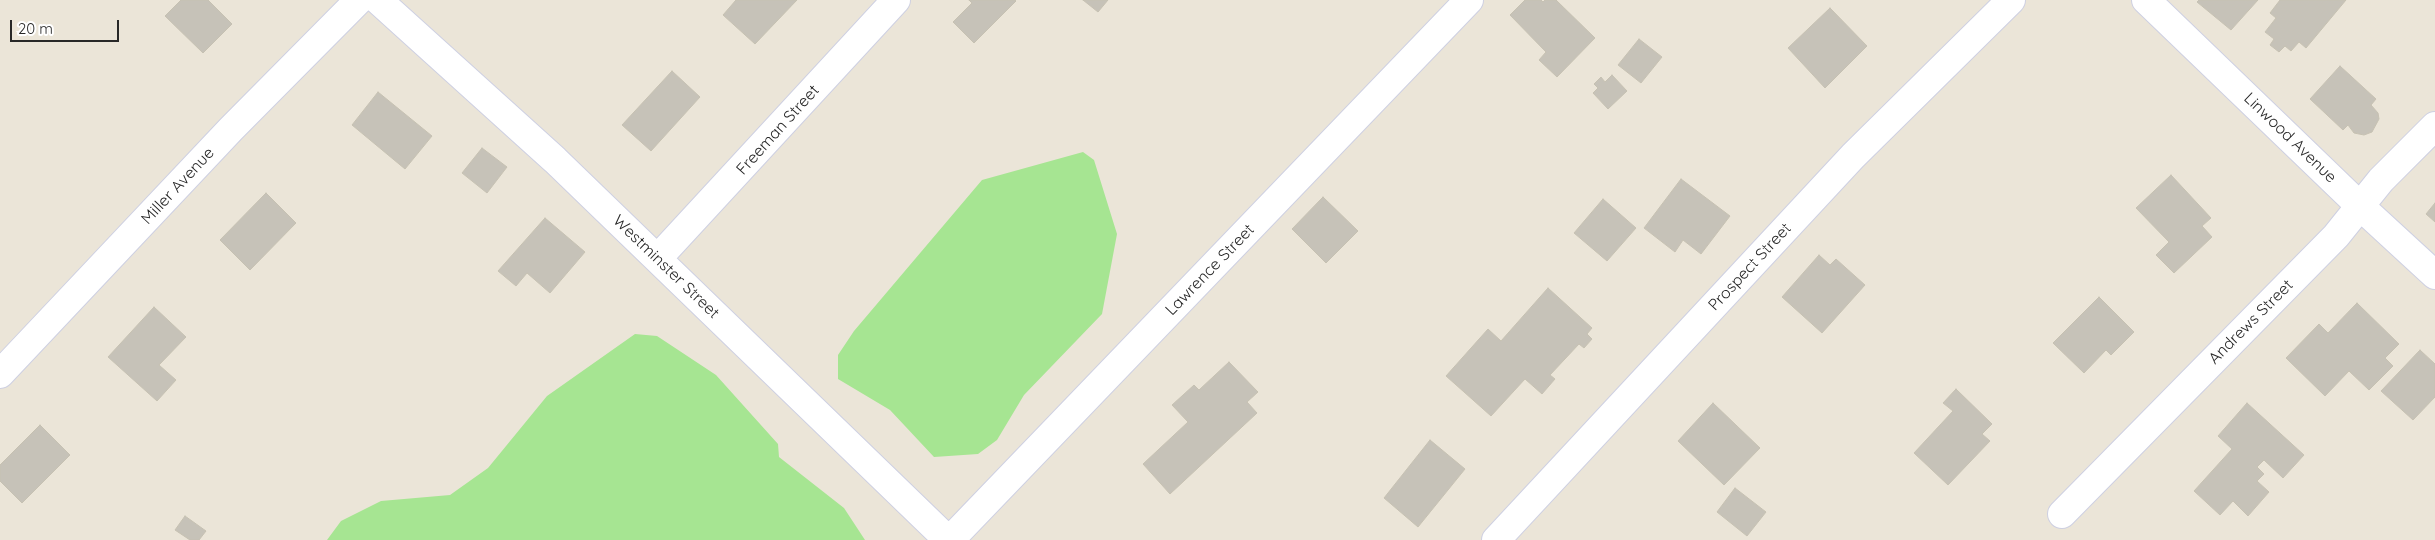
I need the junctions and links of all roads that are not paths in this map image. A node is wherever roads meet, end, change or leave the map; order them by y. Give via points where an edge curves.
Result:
1 (359, 0) edge
2 (378, 0) edge
3 (896, 0) edge
4 (1469, 0) edge
5 (2011, 0) edge
6 (2146, 0) edge
7 (2435, 126) edge
8 (2360, 206) junction
9 (658, 258) junction
10 (2435, 275) edge
11 (0, 374) edge
12 (2062, 514) dead end
13 (949, 540) edge
14 (1496, 540) edge

1 - 11 street, Miller Avenue via 231,128
2 - 9 street, Westminster Street
3 - 9 street, Freeman Street
4 - 13 street, Lawrence Street
5 - 14 street, Prospect Street via 1853,156
6 - 8 street, Linwood Avenue
7 - 8 street, Andrews Street
8 - 10 street, Linwood Avenue
8 - 12 street, Andrews Street via 2336,236
9 - 13 street, Westminster Street

